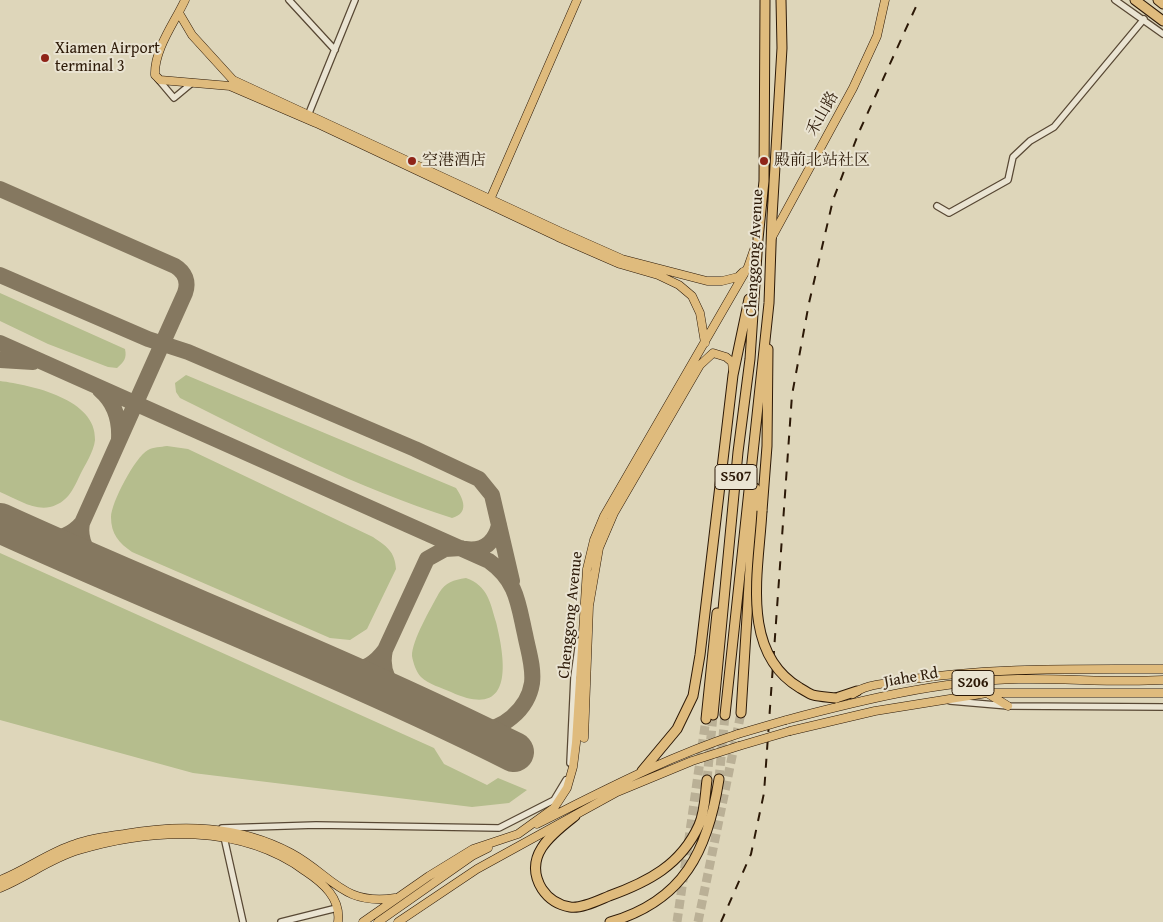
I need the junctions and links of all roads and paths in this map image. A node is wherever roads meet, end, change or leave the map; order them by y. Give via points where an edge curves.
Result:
1 (185, 0) edge
2 (289, 0) edge
3 (356, 0) edge
4 (577, 0) edge
5 (765, 0) edge
6 (781, 0) edge
7 (786, 0) edge
8 (885, 0) edge
9 (1115, 0) edge
10 (1135, 0) edge
11 (1158, 0) edge
12 (1163, 4) edge
13 (179, 13) junction
14 (1144, 19) junction
15 (1163, 21) edge
16 (1163, 34) edge
17 (782, 48) junction
18 (335, 50) junction
19 (157, 77) junction
20 (192, 83) junction
21 (309, 114) junction
22 (490, 201) junction
23 (936, 206) dead end
24 (772, 236) junction
25 (752, 267) junction
26 (769, 303) junction
27 (704, 343) junction
28 (764, 346) junction
29 (733, 375) junction
30 (583, 616) junction
31 (1163, 669) edge
32 (947, 674) junction
33 (1163, 680) edge
34 (962, 684) junction
35 (857, 691) joint
36 (987, 693) junction
37 (1163, 693) edge
38 (935, 700) junction
39 (837, 702) junction
40 (1008, 706) junction
41 (1163, 707) edge
42 (741, 713) tunnel mouth
43 (725, 715) tunnel mouth
44 (710, 717) tunnel mouth
45 (584, 738) dead end
46 (642, 771) junction
47 (719, 779) tunnel mouth
48 (707, 780) tunnel mouth
49 (575, 816) junction
50 (214, 828) junction
51 (518, 834) junction
52 (224, 837) junction
53 (0, 880) edge
54 (0, 888) edge
55 (396, 897) junction
56 (337, 908) junction
57 (243, 922) edge
58 (281, 922) edge
59 (338, 922) edge
60 (363, 922) edge
61 (378, 922) edge
62 (398, 922) edge
63 (610, 922) edge

1 - 13 main road
2 - 18 street
3 - 18 street
4 - 22 main road
5 - 25 highway, Chenggong Avenue / S507 via 764,181
6 - 17 highway, Chenggong Avenue / S507
7 - 17 highway
8 - 24 main road, 禾山路 via 877,36 853,88
9 - 14 street
10 - 15 highway
11 - 12 highway
13 - 19 main road via 157,64
13 - 21 main road via 192,35 233,80
14 - 16 street
14 - 23 street via 1054,127 1030,141 1013,157 1008,180 949,212
17 - 24 highway, Chenggong Avenue / S507
18 - 21 street
19 - 20 main road via 164,81
19 - 20 street via 174,98
20 - 22 main road via 230,86
21 - 22 main road
22 - 25 main road via 622,259 707,281 738,277
22 - 27 main road via 620,264 680,285 692,296 700,313
24 - 26 highway, Chenggong Avenue / S507
25 - 27 main road, Chenggong Avenue
25 - 29 highway, Chenggong Avenue
25 - 44 highway, Chenggong Avenue / S507 via 750,358
26 - 28 highway, Chenggong Avenue / S507
26 - 39 highway, bridge via 767,446 758,625 769,658 790,682 813,695
27 - 30 main road, Chenggong Avenue via 604,516 587,568
28 - 42 highway, S507
28 - 43 highway, Chenggong Avenue
29 - 45 main road, Chenggong Avenue via 732,362 720,354 713,353 700,365 614,513 599,548 590,606
29 - 46 highway, Chenggong Avenue via 693,696 677,729
30 - 50 street via 574,677 566,783 554,800 539,809 499,828 316,825
30 - 51 main road, Chenggong Avenue via 574,767 567,788 554,808
31 - 32 main road
32 - 34 main road
32 - 35 main road
33 - 34 main road, Jiahe Rd / S206 via 1017,679
34 - 39 main road, Jiahe Rd / S206
35 - 39 highway
36 - 37 main road, Jiahe Rd / S206
36 - 38 main road, Jiahe Rd / S206
36 - 40 main road
38 - 40 street
38 - 49 main road, Jiahe Rd / S206, bridge via 790,731 729,749 617,792
39 - 46 main road, Jiahe Rd / S206, bridge via 691,749
40 - 41 street
46 - 51 main road, Jiahe Rd
47 - 63 highway via 709,830 699,853 678,883 630,916
48 - 49 highway via 699,825 669,867 642,883 571,908 546,896 538,883 535,867 538,852 549,837
49 - 62 main road, Jiahe Rd via 477,870
50 - 53 main road via 148,830 76,843
50 - 55 main road via 268,842 291,853 358,898 376,901
51 - 55 main road, Chenggong Avenue via 473,849
51 - 61 main road via 472,856
52 - 54 main road via 185,834 86,848
52 - 56 main road via 266,849 296,864 330,891
52 - 57 street
55 - 60 main road, Chenggong Avenue
56 - 58 street
56 - 59 main road

